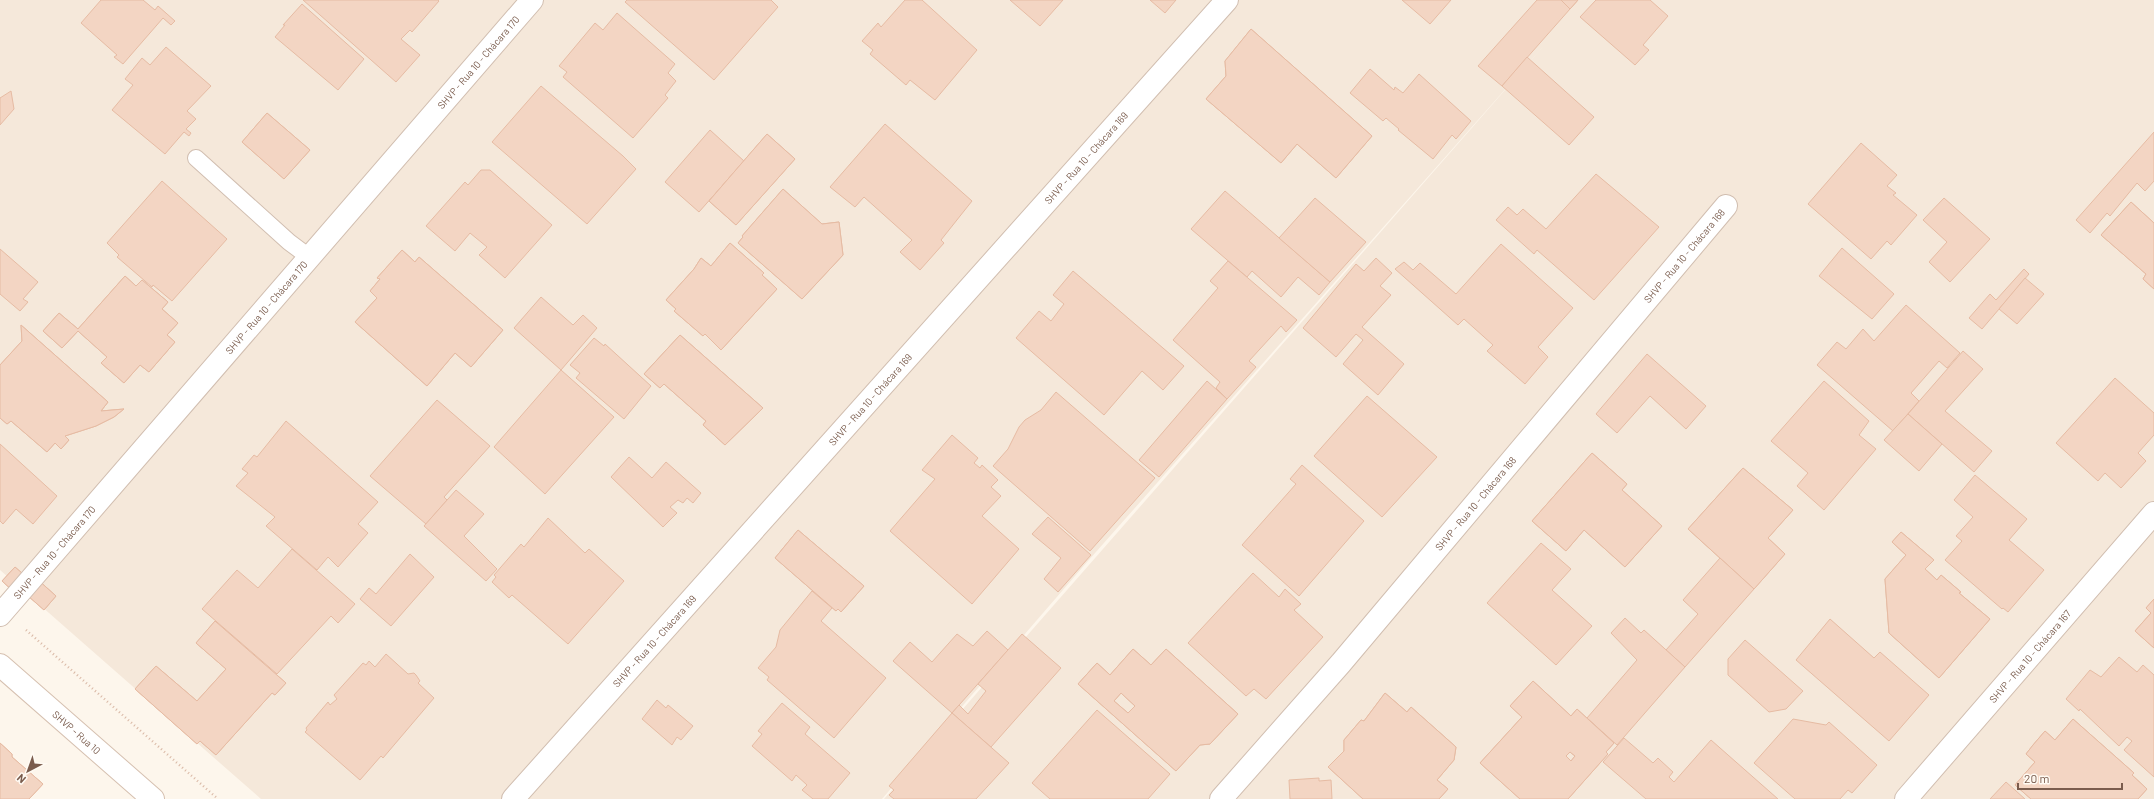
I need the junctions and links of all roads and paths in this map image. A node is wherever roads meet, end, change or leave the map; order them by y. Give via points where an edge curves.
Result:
1 (532, 0) edge
2 (1226, 0) edge
3 (196, 158) dead end
4 (1726, 206) dead end
5 (309, 257) junction
6 (2154, 513) edge
7 (2, 613) edge
8 (0, 665) edge
9 (153, 799) edge
10 (218, 799) edge
11 (513, 799) edge
12 (1221, 799) edge
13 (1906, 799) edge

1 - 5 street, SHVP - Rua 10 - Chácara 170
2 - 11 street, SHVP - Rua 10 - Chácara 169
3 - 5 lane
4 - 12 street, SHVP - Rua 10 - Chácara 168 via 1341,663
5 - 7 street, SHVP - Rua 10 - Chácara 170
6 - 13 street, SHVP - Rua 10 - Chácara 167
7 - 10 path
8 - 9 street, SHVP - Rua 10

